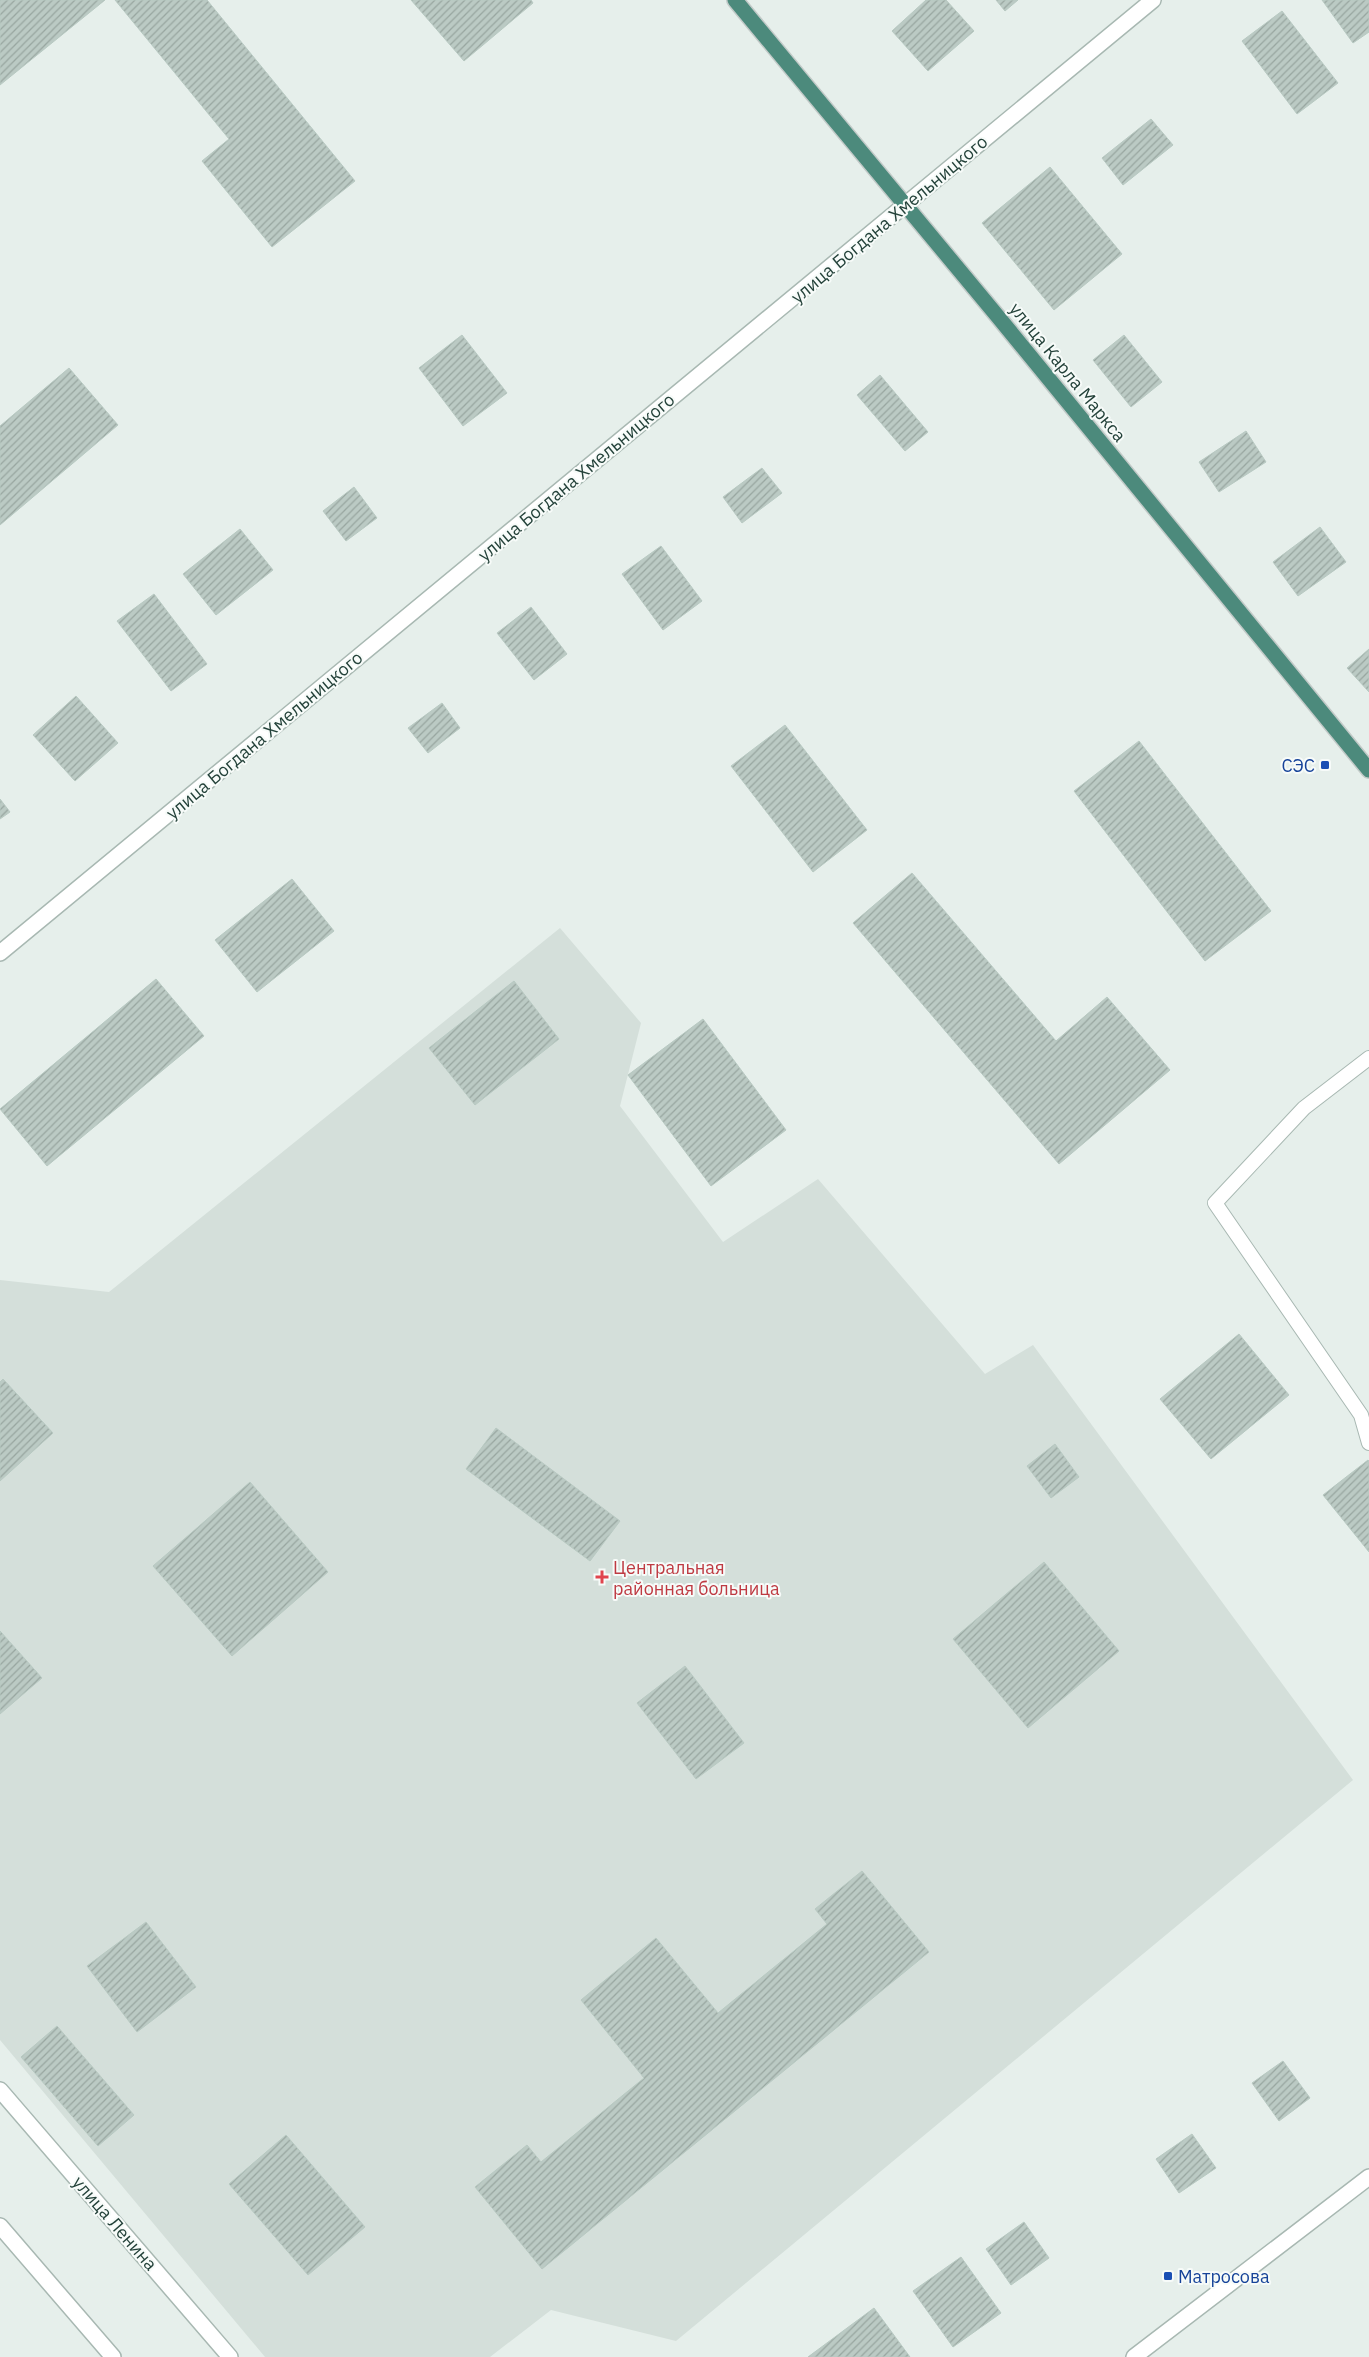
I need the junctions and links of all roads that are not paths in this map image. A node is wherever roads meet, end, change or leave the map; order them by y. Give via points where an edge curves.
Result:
1 (735, 0) edge
2 (1153, 0) edge
3 (905, 205) junction
4 (1369, 770) edge
5 (0, 953) edge
6 (1369, 1058) edge
7 (1369, 1443) edge
8 (0, 2090) edge
9 (1369, 2178) edge
10 (0, 2226) edge
11 (113, 2357) edge
12 (230, 2357) edge
13 (1134, 2357) edge

1 - 3 highway, улица Карла Маркса
2 - 3 street, улица Богдана Хмельницкого
3 - 4 highway, улица Карла Маркса
3 - 5 street, улица Богдана Хмельницкого
6 - 7 lane via 1304,1108 1215,1203 1361,1415
8 - 12 street, улица Ленина
9 - 13 street
10 - 11 street

